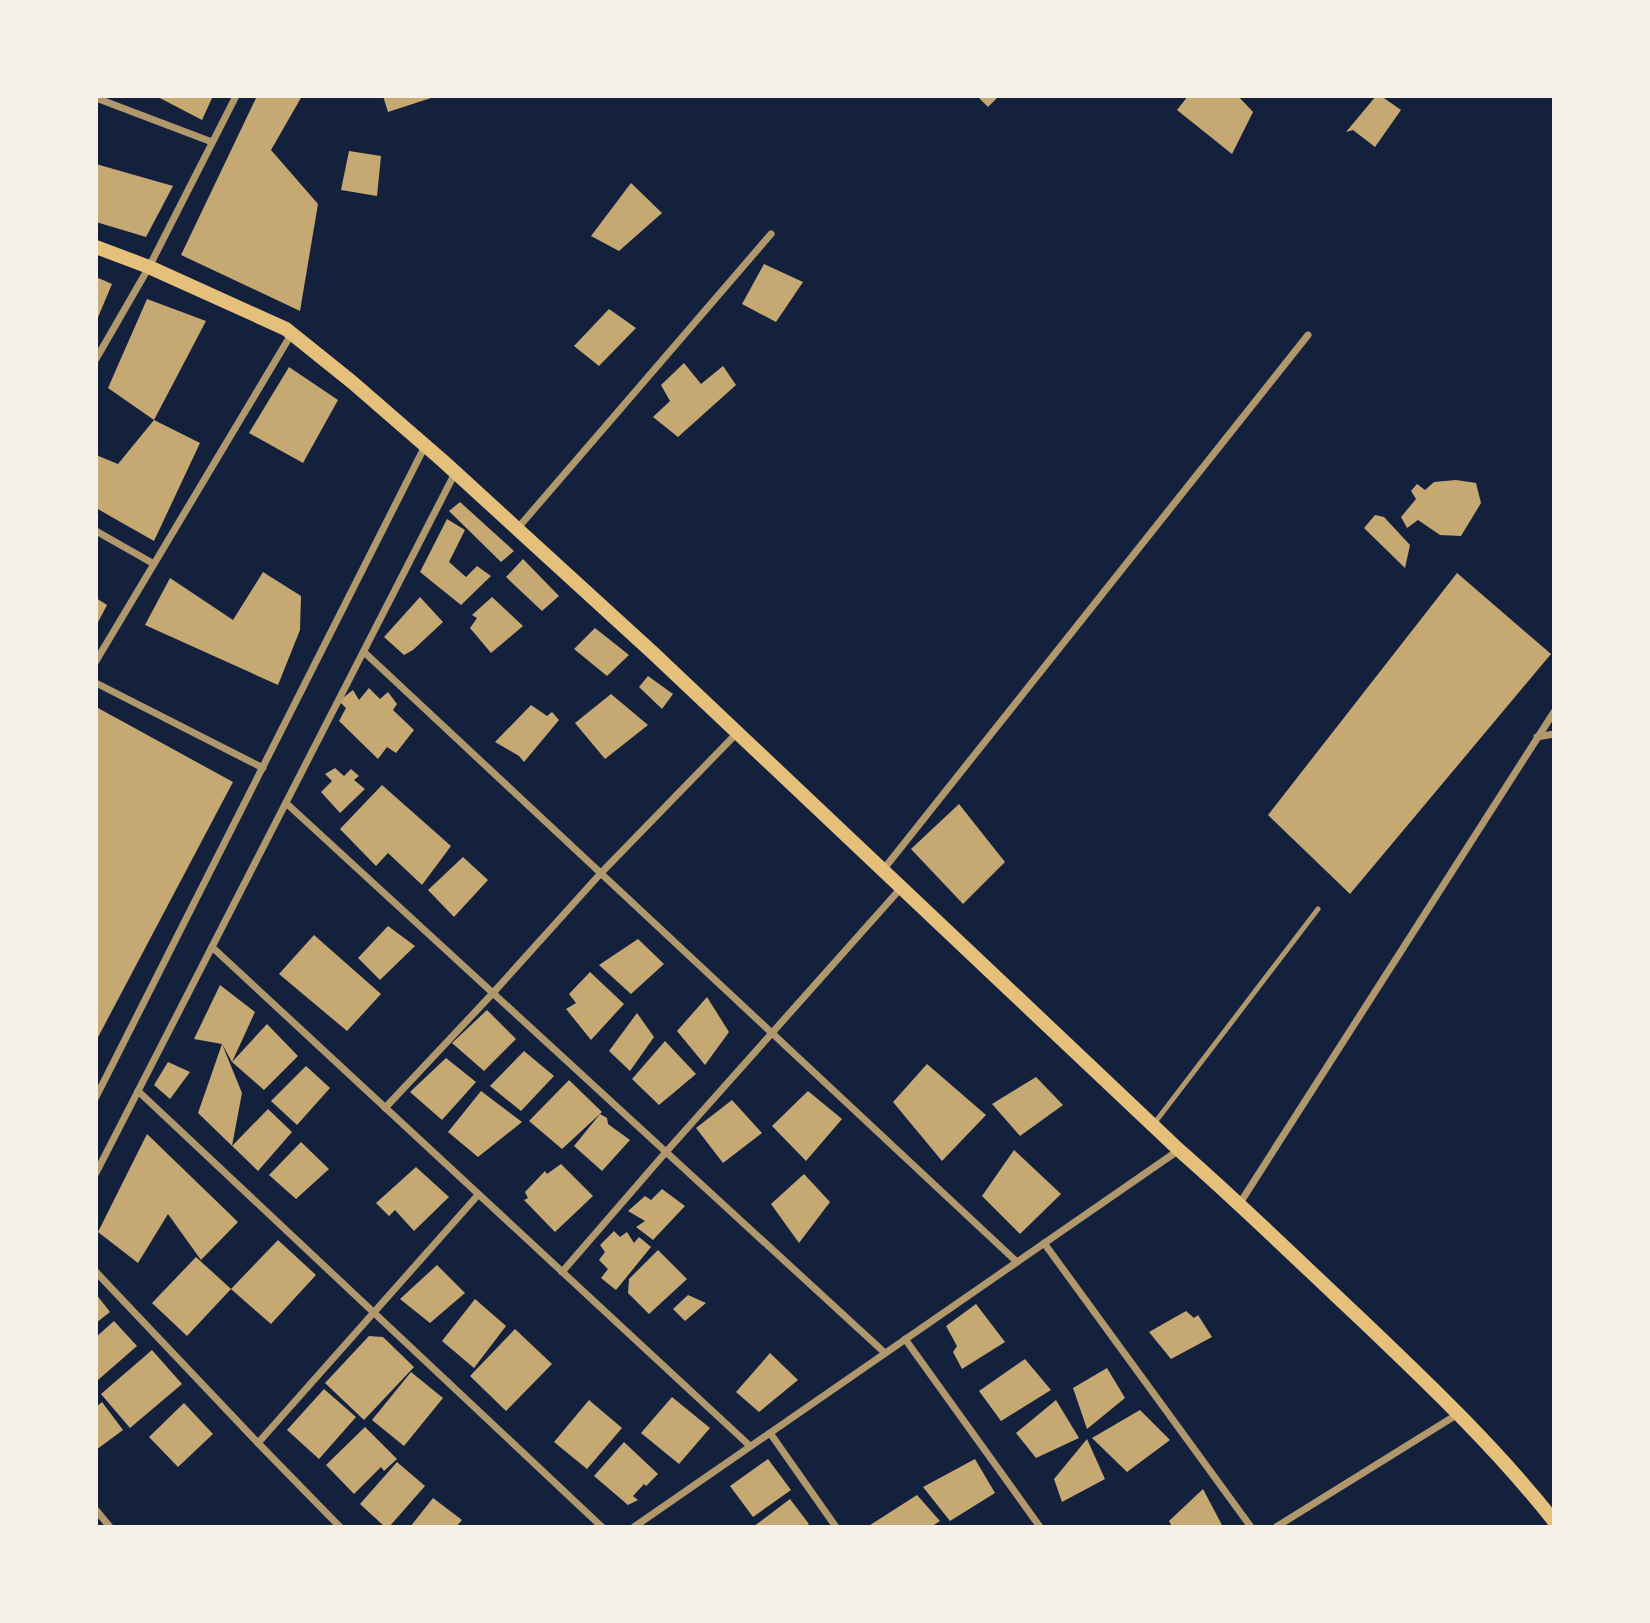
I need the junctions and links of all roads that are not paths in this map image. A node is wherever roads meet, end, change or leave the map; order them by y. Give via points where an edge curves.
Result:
1 (236, 96) edge
2 (96, 98) edge
3 (212, 142) junction
4 (771, 234) dead end
5 (96, 247) edge
6 (149, 267) junction
7 (292, 333) junction
8 (1308, 335) dead end
9 (96, 359) edge
10 (425, 446) junction
11 (456, 473) junction
12 (517, 528) junction
13 (96, 531) edge
14 (154, 564) junction
15 (364, 652) junction
16 (96, 662) edge
17 (96, 683) edge
18 (1554, 712) edge
19 (737, 733) junction
20 (1554, 734) edge
21 (1538, 737) junction
22 (262, 768) junction
23 (286, 803) junction
24 (883, 870) junction
25 (601, 873) junction
26 (901, 888) junction
27 (1318, 909) dead end
28 (212, 947) junction
29 (493, 993) junction
30 (773, 1034) junction
31 (138, 1091) junction
32 (96, 1097) edge
33 (385, 1108) junction
34 (1153, 1125) junction
35 (1180, 1150) junction
36 (666, 1152) junction
37 (96, 1173) edge
38 (478, 1195) junction
39 (1240, 1203) junction
40 (1044, 1243) junction
41 (1017, 1262) junction
42 (96, 1272) edge
43 (562, 1272) junction
44 (374, 1312) junction
45 (905, 1339) junction
46 (885, 1353) junction
47 (1459, 1413) junction
48 (769, 1433) junction
49 (258, 1443) junction
50 (750, 1446) junction
51 (96, 1510) edge
52 (645, 1520) junction
53 (1554, 1521) edge
54 (110, 1527) edge
55 (340, 1527) edge
56 (602, 1527) edge
57 (634, 1527) edge
58 (650, 1527) edge
59 (836, 1527) edge
60 (1040, 1527) edge
61 (1251, 1527) edge
62 (1276, 1527) edge

1 - 3 street
2 - 3 street
3 - 6 street
4 - 12 street
5 - 6 main road
6 - 7 main road
6 - 9 street
7 - 10 main road
7 - 14 street
8 - 24 street
10 - 11 main road
10 - 22 street
11 - 12 main road
11 - 15 street
12 - 19 main road
13 - 14 street
14 - 16 street
15 - 23 street
15 - 25 street
17 - 22 street
18 - 21 street
19 - 24 main road
19 - 25 street
20 - 21 street
21 - 39 street
22 - 32 street
23 - 28 street
23 - 29 street
24 - 26 main road
25 - 29 street
25 - 30 street
26 - 30 street
26 - 34 main road
27 - 34 lane
28 - 31 street
28 - 33 street
29 - 33 street
29 - 36 street
30 - 36 street
30 - 41 street
31 - 37 street
31 - 44 street
33 - 38 street
34 - 35 main road
35 - 39 main road
35 - 40 street
36 - 43 street
36 - 46 street
38 - 43 street
38 - 44 street
39 - 47 main road
40 - 41 street
40 - 61 street
41 - 45 street
42 - 49 street
43 - 50 street
44 - 49 street
44 - 56 street
45 - 46 street
45 - 60 street
46 - 48 street
47 - 53 main road
47 - 62 street
48 - 50 street
48 - 59 street
49 - 55 street
50 - 52 street
51 - 54 street
52 - 57 street
52 - 58 street

